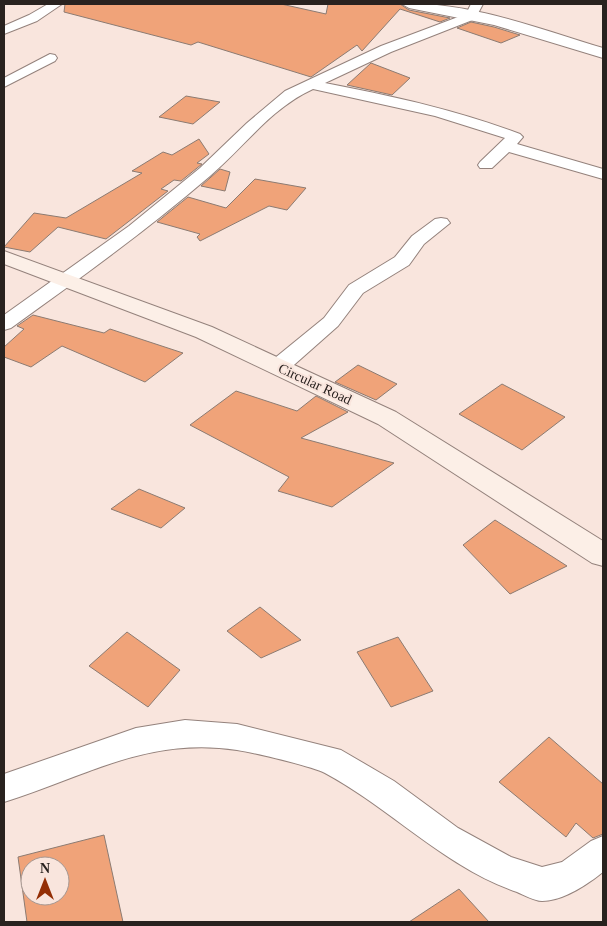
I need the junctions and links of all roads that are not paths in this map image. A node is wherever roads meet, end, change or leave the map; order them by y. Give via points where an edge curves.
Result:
1 (56, 4) edge
2 (409, 4) edge
3 (474, 10) edge
4 (4, 16) edge
5 (33, 18) junction
6 (4, 30) edge
7 (603, 53) edge
8 (50, 58) dead end
9 (4, 83) edge
10 (311, 84) junction
11 (507, 146) junction
12 (486, 165) dead end
13 (603, 174) edge
14 (441, 222) dead end
15 (4, 257) edge
16 (66, 279) junction
17 (4, 324) edge
18 (278, 367) junction
19 (603, 554) edge
20 (4, 788) edge
21 (603, 852) edge

1 - 5 street
2 - 3 street
3 - 7 street via 496,21
3 - 10 street
4 - 5 street
5 - 6 street
8 - 9 street
10 - 11 street via 494,128 515,137
10 - 16 street via 290,94 135,230
11 - 12 street
11 - 13 street
14 - 18 street via 418,240 402,261 356,288 331,322
15 - 16 main road, Circular Road
16 - 17 street
16 - 18 main road, Circular Road via 204,332
18 - 19 main road, Circular Road via 387,418
20 - 21 street via 136,741 185,733 237,737 330,760 383,791 446,839 503,871 542,884 571,876

